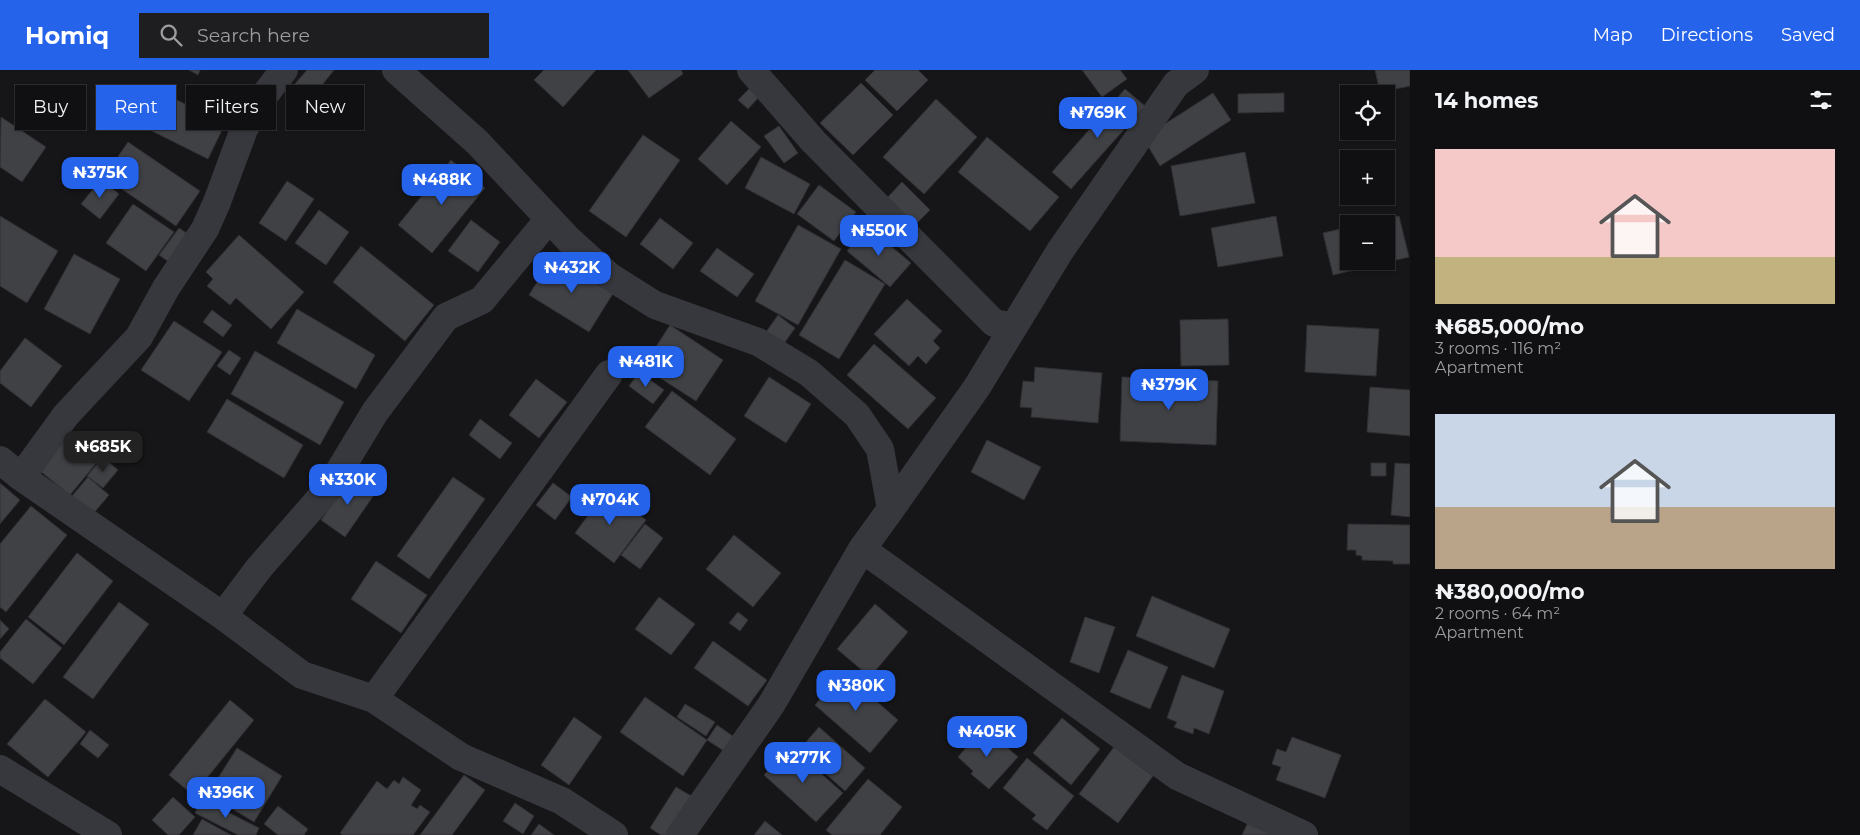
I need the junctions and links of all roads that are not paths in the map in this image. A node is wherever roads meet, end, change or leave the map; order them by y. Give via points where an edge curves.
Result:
1 (284, 70) edge
2 (396, 70) edge
3 (751, 70) edge
4 (1195, 70) edge
5 (549, 219) junction
6 (1013, 327) junction
7 (609, 374) dead end
8 (0, 460) edge
9 (21, 477) junction
10 (891, 509) junction
11 (862, 550) junction
12 (223, 616) junction
13 (374, 699) junction
14 (0, 769) edge
15 (108, 835) edge
16 (614, 835) edge
17 (680, 835) edge
18 (1304, 835) edge

1 - 9 street via 244,129 205,229 166,288 139,337 66,415
2 - 5 street via 477,142
3 - 6 street via 814,142 994,322
4 - 6 street via 1176,84 1060,250
5 - 10 street via 609,276 655,305 758,342 809,373 857,415 880,449
5 - 12 street via 482,300 446,317 375,412 329,488 259,568
6 - 10 street via 977,387
7 - 13 street
8 - 9 street
9 - 12 street
10 - 11 street
11 - 17 street via 771,705
11 - 18 street via 1178,776
12 - 13 street via 302,675
13 - 16 street via 460,757 562,801
14 - 15 street

